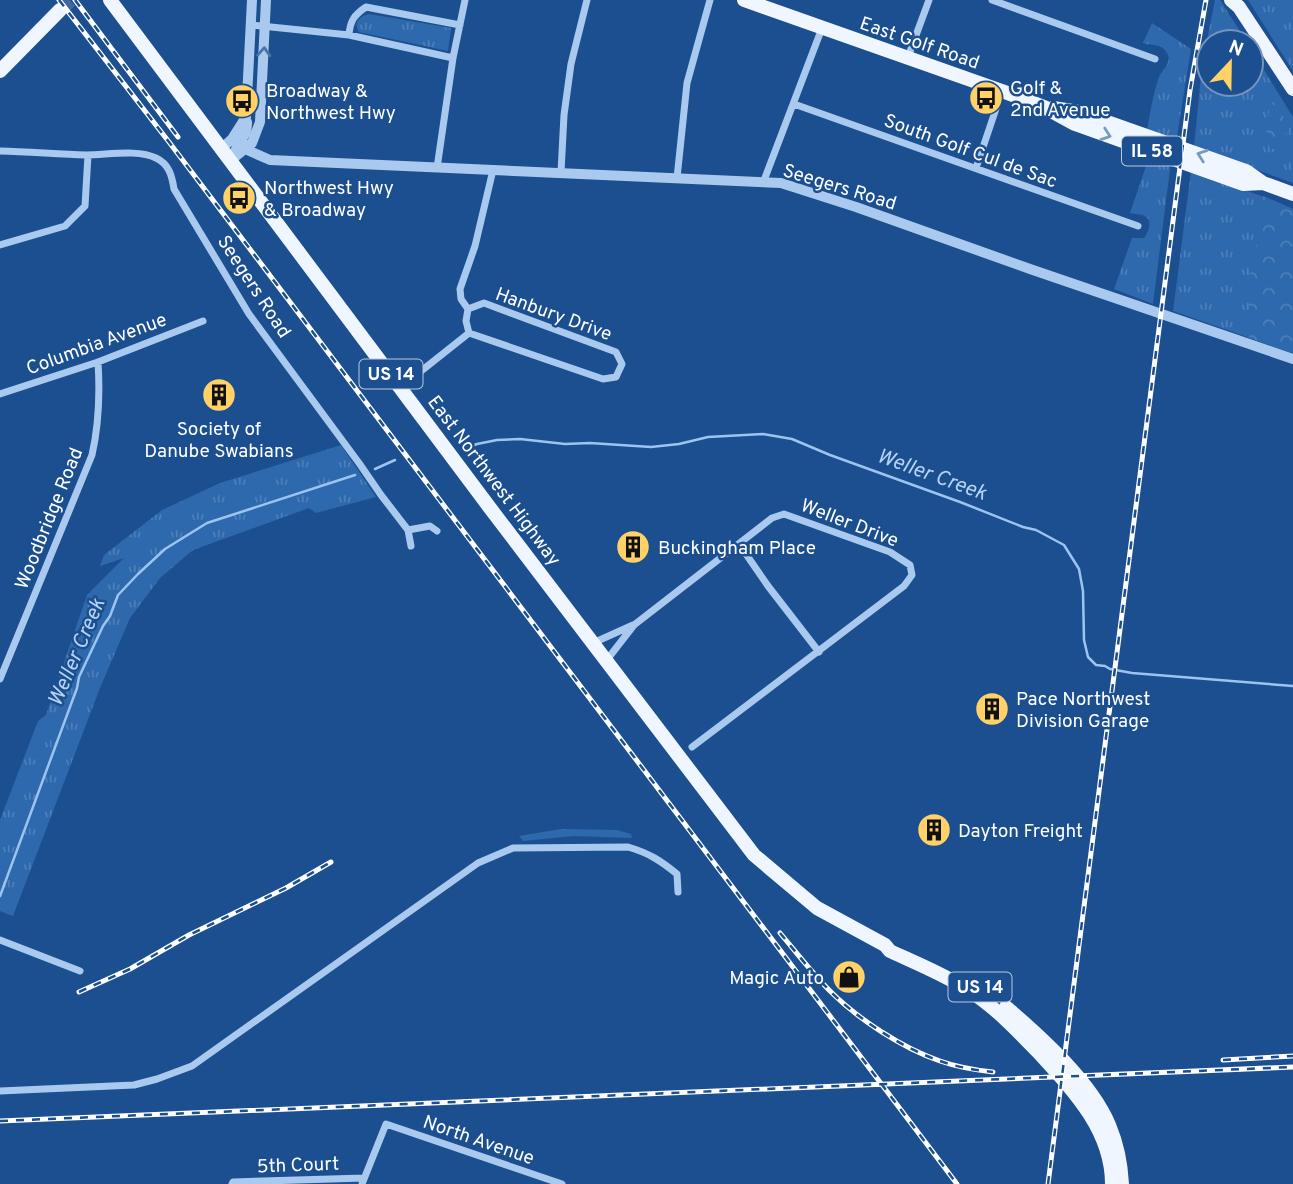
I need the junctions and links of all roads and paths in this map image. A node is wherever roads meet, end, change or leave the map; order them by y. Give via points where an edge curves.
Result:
1 (110, 0) edge
2 (252, 0) edge
3 (266, 0) edge
4 (465, 0) edge
5 (587, 0) edge
6 (710, 0) edge
7 (744, 0) edge
8 (929, 0) edge
9 (992, 0) edge
10 (1236, 2) edge
11 (60, 10) tunnel mouth
12 (251, 25) junction
13 (460, 25) junction
14 (265, 27) junction
15 (822, 28) junction
16 (349, 35) junction
17 (908, 57) junction
18 (453, 58) junction
19 (1155, 59) dead end
20 (0, 71) edge
21 (1293, 89) edge
22 (1002, 91) junction
23 (794, 104) junction
24 (246, 117) junction
25 (254, 136) junction
26 (222, 148) junction
27 (245, 149) junction
28 (0, 151) edge
29 (88, 155) junction
30 (231, 160) junction
31 (270, 160) junction
32 (438, 168) junction
33 (976, 168) junction
34 (493, 170) junction
35 (561, 172) junction
36 (677, 178) junction
37 (763, 183) junction
38 (1293, 194) edge
39 (1138, 226) dead end
40 (0, 245) edge
41 (468, 309) junction
42 (203, 321) dead end
43 (470, 333) junction
44 (1293, 359) edge
45 (98, 362) junction
46 (401, 387) junction
47 (0, 394) edge
48 (408, 530) junction
49 (437, 531) dead end
50 (739, 544) junction
51 (411, 546) dead end
52 (634, 625) junction
53 (593, 643) junction
54 (819, 652) junction
55 (606, 661) junction
56 (0, 678) edge
57 (692, 747) dead end
58 (678, 892) dead end
59 (0, 940) edge
60 (885, 944) junction
61 (80, 971) dead end
62 (0, 1091) edge
63 (363, 1181) edge
64 (232, 1183) edge
65 (562, 1184) edge
66 (1112, 1184) edge
67 (1122, 1184) edge

1 - 26 main road, East Northwest Highway / US 14
2 - 12 street
3 - 14 street
4 - 13 street
5 - 35 street via 571,64
6 - 36 street via 687,83
7 - 15 main road, East Golf Road / IL 58
8 - 17 street
9 - 19 street
10 - 21 main road
11 - 20 main road
12 - 14 street
12 - 24 street
13 - 16 street via 366,7 356,14
13 - 18 street
14 - 16 street
25 -> 14 street via 260,122
15 - 17 main road, East Golf Road / IL 58
15 - 23 street
16 - 18 street
17 - 22 main road, East Golf Road / IL 58
18 - 32 street
22 - 33 street
22 - 38 main road, East Golf Road / IL 58 via 1044,107 1105,121 1246,171
23 - 33 street, South Golf Cul de Sac
23 - 37 street
24 - 26 street
24 - 30 street via 248,127
25 - 27 street
25 - 31 street
26 - 30 main road, East Northwest Highway / US 14
27 - 30 street
27 - 31 street, Seegers Road
28 - 29 street, Seegers Road
29 - 40 street via 85,206 65,226
29 - 48 street, Seegers Road via 145,154 167,166 174,189 249,314
30 - 46 main road, East Northwest Highway / US 14
31 - 32 street, Seegers Road
32 - 34 street, Seegers Road
33 - 39 street, South Golf Cul de Sac
34 - 35 street, Seegers Road
34 - 41 street, Hanbury Drive via 460,289
35 - 36 street, Seegers Road
36 - 37 street, Seegers Road
37 - 44 street, Seegers Road via 816,193
41 - 43 street, Hanbury Drive
41 - 43 street, Hanbury Drive via 484,303 616,352 622,364 616,377 603,379
42 - 45 street, Columbia Avenue
43 - 46 street
45 - 47 street, Columbia Avenue
45 - 56 street, Woodbridge Road via 98,421 92,455
46 - 53 main road, East Northwest Highway / US 14
48 - 49 street via 430,526
48 - 51 street
50 - 52 street
50 - 54 street
50 - 54 street, Weller Drive via 784,514 890,552 910,565 912,575 904,586
52 - 53 street
52 - 55 street
53 - 55 main road, East Northwest Highway / US 14
54 - 57 street
55 - 60 main road, East Northwest Highway / US 14 via 754,855 817,908
58 - 62 street via 677,874 660,860 628,847 513,848 478,863 192,1066 134,1085
59 - 61 street
60 - 66 main road, East Northwest Highway / US 14 via 890,951 968,989 1021,1034 1091,1115 1109,1158
60 - 67 main road, East Northwest Highway / US 14 via 895,944 972,982 1044,1042 1085,1087 1110,1125
63 - 64 street, 5th Court
63 - 65 street, North Avenue via 386,1124

